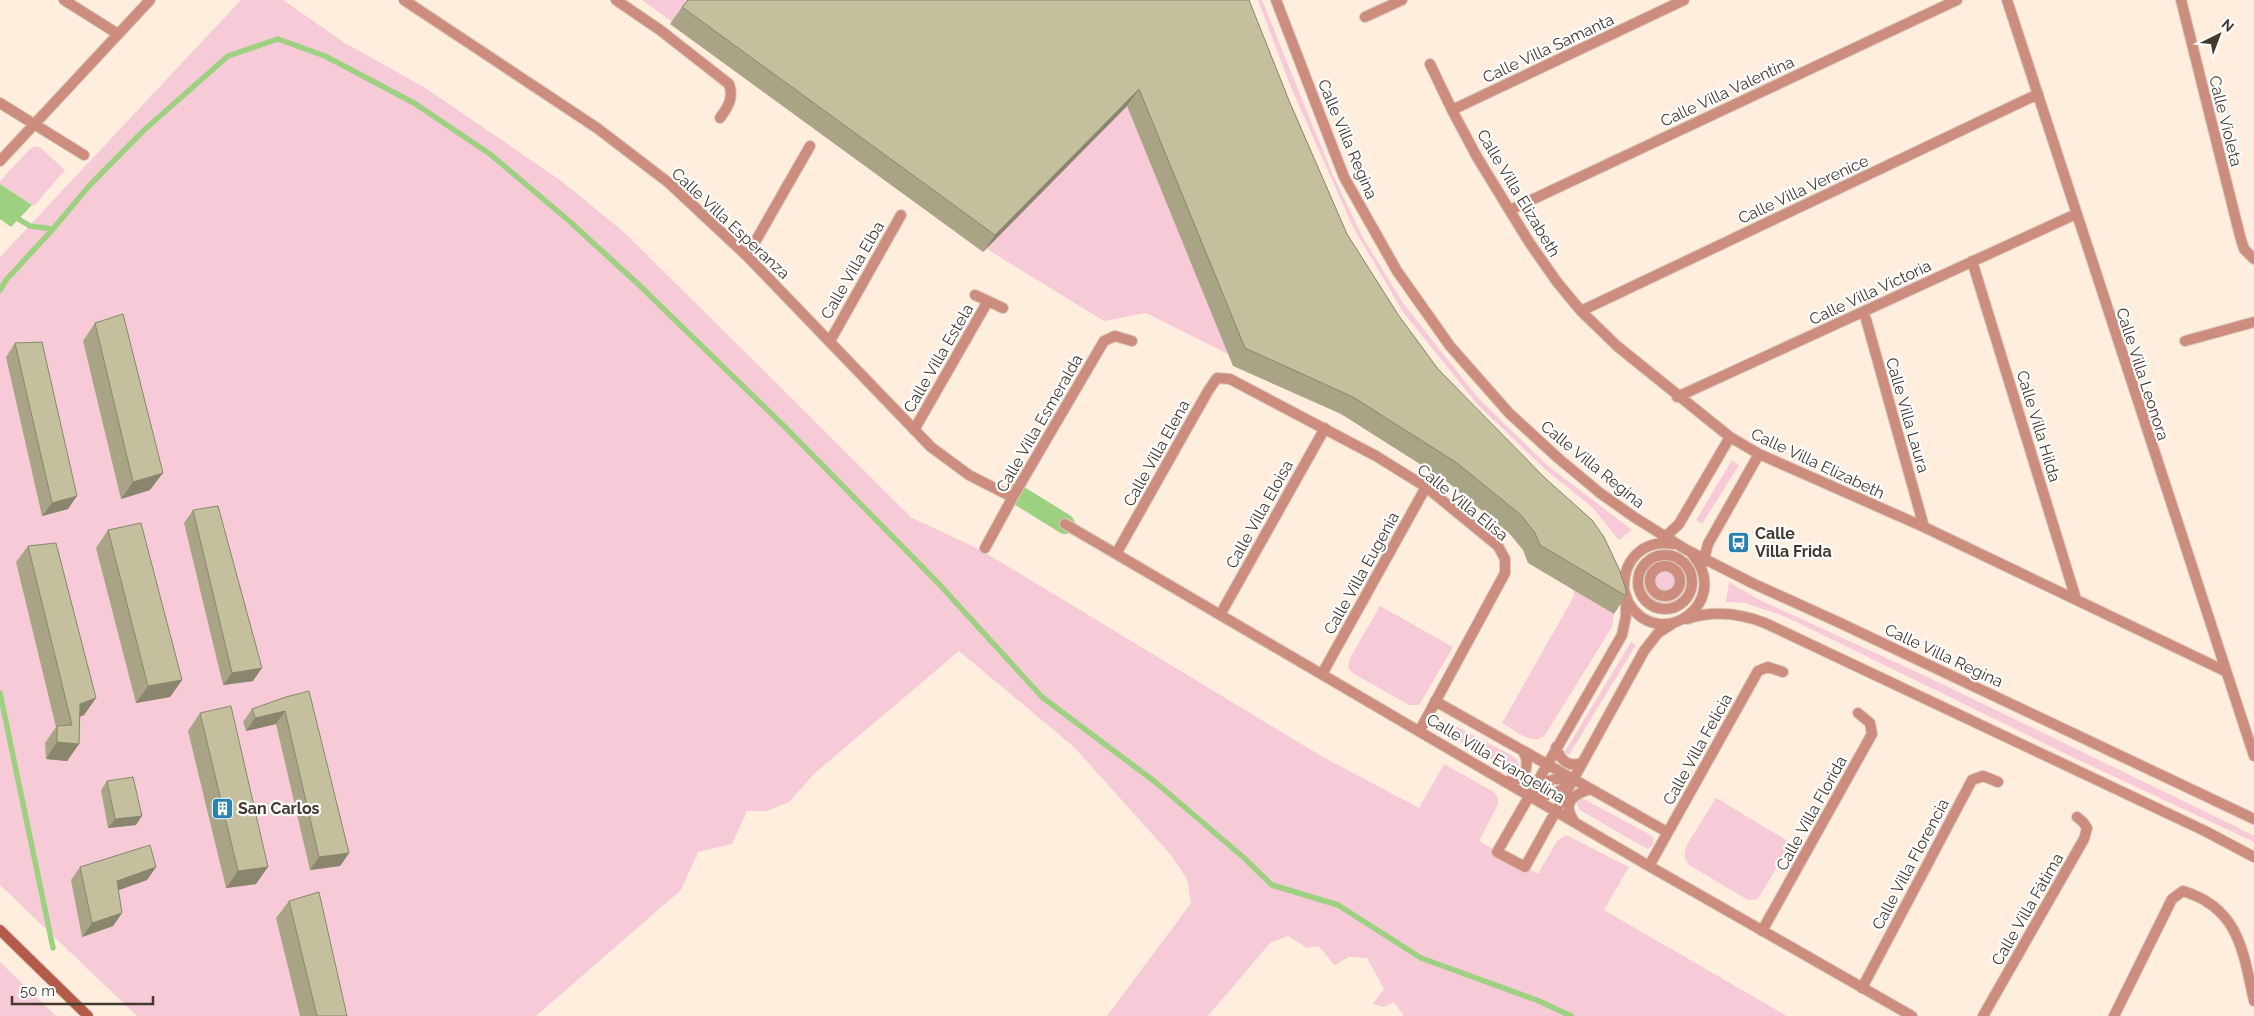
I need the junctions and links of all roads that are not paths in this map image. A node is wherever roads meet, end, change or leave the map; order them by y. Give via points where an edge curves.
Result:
1 (64, 0) edge
2 (150, 0) edge
3 (404, 0) edge
4 (616, 0) edge
5 (1276, 0) edge
6 (1402, 0) edge
7 (1684, 0) edge
8 (1957, 0) edge
9 (2007, 0) edge
10 (2181, 0) edge
11 (1365, 17) dead end
12 (118, 34) junction
13 (1430, 64) dead end
14 (2038, 94) junction
15 (0, 103) edge
16 (1452, 110) junction
17 (45, 113) junction
18 (24, 118) junction
19 (720, 118) dead end
20 (34, 124) junction
21 (46, 131) junction
22 (26, 133) junction
23 (810, 146) dead end
24 (84, 155) dead end
25 (0, 161) edge
26 (1510, 210) junction
27 (2076, 214) junction
28 (901, 215) dead end
29 (747, 256) junction
30 (2254, 259) edge
31 (1972, 261) junction
32 (975, 295) dead end
33 (988, 301) junction
34 (1003, 308) dead end
35 (1581, 311) junction
36 (1864, 312) junction
37 (2254, 322) edge
38 (830, 340) junction
39 (1132, 341) dead end
40 (2185, 341) dead end
41 (1230, 379) joint
42 (1677, 396) junction
43 (1325, 428) junction
44 (914, 430) junction
45 (1730, 438) junction
46 (1759, 454) junction
47 (1426, 487) junction
48 (1012, 497) junction
49 (1065, 524) dead end
50 (1924, 527) junction
51 (1666, 538) junction
52 (1650, 545) junction
53 (985, 548) dead end
54 (1116, 554) junction
55 (1659, 554) junction
56 (1682, 554) junction
57 (1703, 558) junction
58 (1616, 567) edge
59 (1642, 567) junction
60 (1668, 568) junction
61 (1652, 574) junction
62 (1704, 576) junction
63 (1679, 585) junction
64 (1692, 589) junction
65 (1655, 591) junction
66 (1625, 592) junction
67 (1640, 592) junction
68 (1671, 594) junction
69 (2076, 599) junction
70 (1652, 606) junction
71 (1675, 609) junction
72 (1220, 615) junction
73 (1675, 623) junction
74 (2224, 671) junction
75 (1783, 672) dead end
76 (1322, 674) junction
77 (1435, 701) junction
78 (1858, 713) dead end
79 (1420, 730) junction
80 (1521, 750) junction
81 (1548, 756) junction
82 (2254, 756) edge
83 (1578, 771) junction
84 (1556, 779) junction
85 (1506, 781) junction
86 (1543, 782) junction
87 (1998, 782) dead end
88 (1588, 787) junction
89 (1560, 792) junction
90 (1546, 796) junction
91 (1527, 799) junction
92 (1561, 813) junction
93 (2252, 817) edge
94 (2077, 818) dead end
95 (1576, 822) junction
96 (1668, 832) junction
97 (2254, 857) edge
98 (1649, 866) junction
99 (0, 930) edge
100 (1762, 931) junction
101 (1862, 988) junction
102 (2254, 1001) edge
103 (88, 1016) edge
104 (1912, 1016) edge
105 (1983, 1016) edge
106 (2114, 1016) edge

1 - 12 street
2 - 12 street
3 - 29 street, Calle Villa Esperanza via 597,128 669,183
4 - 19 street via 729,84 729,106
5 - 51 street, Calle Villa Regina via 1344,177 1418,304 1450,346 1531,435 1600,493
6 - 11 street
7 - 16 street, Calle Villa Samanta
8 - 26 street, Calle Villa Valentina
9 - 14 street, Calle Villa Leonora
10 - 30 street, Calle Violeta via 2244,249
12 - 17 street
13 - 16 street, Calle Villa Elizabeth
14 - 27 street, Calle Villa Leonora
14 - 35 street, Calle Villa Verenice
15 - 18 street
16 - 26 street, Calle Villa Elizabeth
17 - 18 street via 36,118
17 - 20 street
17 - 21 street via 42,120
18 - 20 street
18 - 22 street
20 - 21 street
20 - 22 street
21 - 22 street
21 - 24 street
22 - 25 street
23 - 29 street
26 - 35 street, Calle Villa Elizabeth via 1557,282
27 - 31 street, Calle Villa Victoria
27 - 74 street, Calle Villa Leonora
28 - 38 street, Calle Villa Elba
29 - 38 street, Calle Villa Esperanza
31 - 36 street, Calle Villa Victoria
31 - 69 street, Calle Villa Hilda
32 - 33 street, Calle Villa Estela
33 - 34 street, Calle Villa Estela
33 - 44 street, Calle Villa Estela
35 - 42 street, Calle Villa Elizabeth
36 - 42 street, Calle Villa Victoria
36 - 50 street, Calle Villa Laura
37 - 40 street
38 - 44 street, Calle Villa Esperanza
39 - 48 street, Calle Villa Esmeralda via 1115,336 1104,341
41 - 43 street, Calle Villa Elisa
41 - 54 street, Calle Villa Elena via 1218,378 1212,384
42 - 45 street, Calle Villa Elizabeth
43 - 47 street, Calle Villa Elisa
43 - 72 street, Calle Villa Eloisa
44 - 48 street, Calle Villa Esperanza via 969,475
45 - 46 street, Calle Villa Elizabeth
45 - 51 street via 1679,524
46 - 50 street, Calle Villa Elizabeth
46 - 57 street
47 - 76 street, Calle Villa Eugenia
47 - 77 street, Calle Villa Elisa via 1498,546 1506,566
48 - 53 street, Calle Villa Esmeralda
49 - 54 street, Calle Villa Evangelina
50 - 69 street, Calle Villa Elizabeth
51 - 52 street
51 - 56 street, Calle Villa Regina
52 - 56 street via 1671,543
52 - 66 street via 1630,562 1626,570
54 - 72 street, Calle Villa Evangelina
55 - 56 street
55 - 59 street
55 - 60 street
56 - 57 street, Calle Villa Regina
56 - 60 street
56 - 62 street via 1693,555
56 - 64 street via 1691,572
57 - 62 street
57 - 93 street, Calle Villa Regina
58 - 66 street
59 - 61 street
59 - 67 street via 1638,584
60 - 61 street
60 - 63 street via 1679,576
61 - 65 street via 1650,578
62 - 73 street via 1705,588 1696,610
63 - 64 street
63 - 68 street
64 - 71 street
65 - 67 street
65 - 68 street
65 - 70 street
66 - 67 street
66 - 73 street via 1630,606 1640,616 1659,624
66 - 81 street via 1626,616 1622,635
67 - 70 street
68 - 71 street
69 - 74 street, Calle Villa Elizabeth
70 - 71 street
71 - 73 street
72 - 76 street, Calle Villa Evangelina
73 - 83 street via 1658,633 1644,651
73 - 97 street via 1708,613 1749,617 1765,623
74 - 82 street, Calle Villa Leonora
75 - 96 street, Calle Villa Felicia via 1768,667 1758,671
76 - 79 street, Calle Villa Evangelina
77 - 79 street, Calle Villa Elisa
77 - 80 street, Calle Villa Evangelina
78 - 100 street, Calle Villa Florida via 1870,723 1872,734
79 - 85 street, Calle Villa Evangelina
80 - 81 street, Calle Villa Evangelina
80 - 85 street via 1527,760 1526,772 1517,780
81 - 83 street, Calle Villa Evangelina
81 - 83 street via 1561,758
81 - 84 street
81 - 86 street
81 - 91 street
83 - 84 street
83 - 88 street, Calle Villa Evangelina
83 - 89 street
83 - 92 street
84 - 86 street
84 - 89 street
85 - 91 street, Calle Villa Evangelina
86 - 90 street
86 - 91 street
87 - 101 street, Calle Villa Florencia via 1983,776 1972,780
88 - 95 street via 1570,801 1569,812
88 - 96 street, Calle Villa Evangelina
89 - 90 street
89 - 92 street
90 - 91 street
90 - 92 street
91 - 92 street, Calle Villa Evangelina
91 - 92 street via 1497,852 1525,867 1550,821
92 - 95 street, Calle Villa Evangelina
94 - 105 street, Calle Villa Fátima via 2087,828 2084,839
95 - 98 street, Calle Villa Evangelina
96 - 98 street, Calle Villa Felicia
98 - 100 street, Calle Villa Evangelina
99 - 103 main road
100 - 101 street, Calle Villa Evangelina
101 - 104 street, Calle Villa Evangelina
102 - 106 street via 2241,945 2232,924 2216,907 2197,895 2183,891 2172,899

